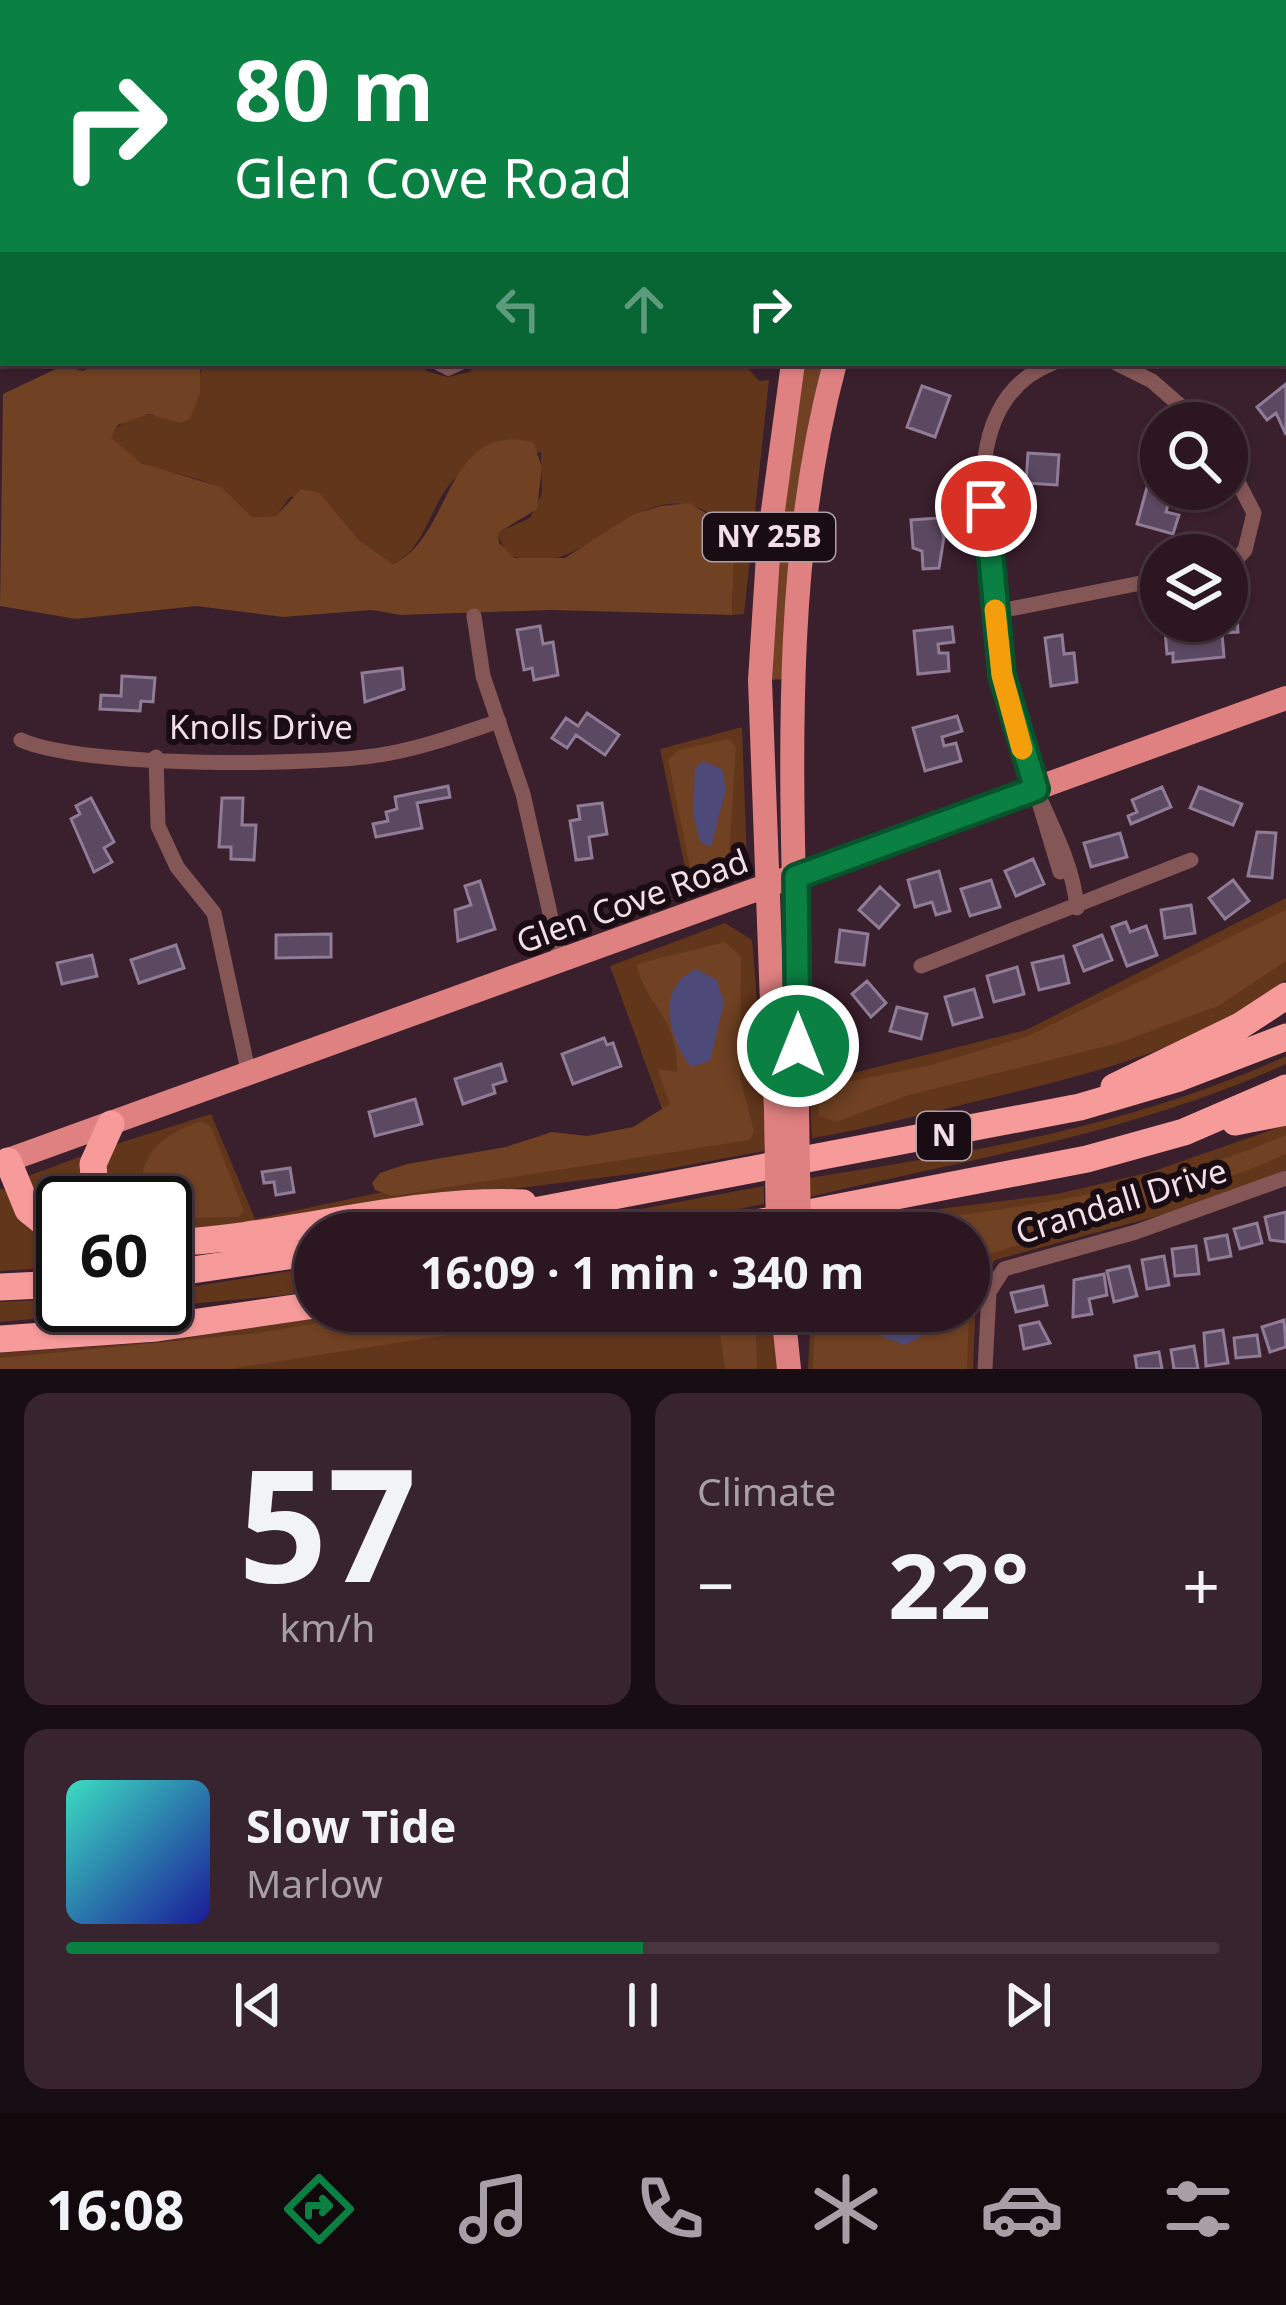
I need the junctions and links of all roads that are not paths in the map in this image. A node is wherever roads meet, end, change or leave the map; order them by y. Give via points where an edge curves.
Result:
1 (793, 366) edge
2 (834, 366) edge
3 (1048, 366) edge
4 (1122, 366) edge
5 (1176, 402) edge
6 (1248, 501) edge
7 (1248, 538) edge
8 (1140, 583) edge
9 (995, 612) junction
10 (474, 616) dead end
11 (1286, 698) edge
12 (499, 721) junction
13 (21, 740) dead end
14 (156, 758) junction
15 (1036, 789) junction
16 (1191, 860) dead end
17 (796, 877) junction
18 (766, 887) junction
19 (1077, 908) junction
20 (561, 962) junction
21 (921, 966) dead end
22 (1286, 996) edge
23 (1286, 1037) edge
24 (249, 1075) junction
25 (1286, 1088) edge
26 (1286, 1100) edge
27 (1080, 1107) junction
28 (787, 1110) junction
29 (1286, 1112) edge
30 (111, 1124) junction
31 (1184, 1132) junction
32 (4, 1162) edge
33 (94, 1176) edge
34 (1286, 1178) edge
35 (575, 1205) junction
36 (536, 1212) edge
37 (780, 1212) edge
38 (797, 1212) edge
39 (814, 1212) edge
40 (36, 1216) edge
41 (192, 1241) edge
42 (294, 1255) edge
43 (192, 1270) edge
44 (36, 1285) edge
45 (0, 1287) edge
46 (294, 1308) edge
47 (786, 1332) edge
48 (795, 1332) edge
49 (0, 1339) edge
50 (791, 1369) edge
51 (985, 1369) edge

1 - 18 main road, NY 25B via 760,652
2 - 17 main road, NY 25B via 808,484 796,595
3 - 9 street via 1011,389 988,433 986,549
4 - 5 street
6 - 7 street
8 - 9 street
9 - 15 street via 1010,713
10 - 12 street
11 - 15 main road, Glen Cove Road
12 - 14 street, Knolls Drive via 416,748 340,760
12 - 20 street
13 - 14 street, Knolls Drive via 68,755
14 - 24 street via 158,826 177,868 214,913
15 - 17 main road, Glen Cove Road
15 - 19 street
16 - 19 street
17 - 18 main road, Glen Cove Road
17 - 28 main road, NY 25B
18 - 20 main road, Glen Cove Road
18 - 28 main road, NY 25B
19 - 21 street
20 - 24 main road, Glen Cove Road
22 - 27 highway
23 - 27 highway, N
24 - 30 main road, Glen Cove Road
25 - 31 highway, N
26 - 31 highway
27 - 35 highway, N
28 - 37 main road, NY 25B, bridge
28 - 38 main road, NY 25B, bridge
29 - 31 highway
30 - 32 main road, Glen Cove Road
30 - 33 highway
31 - 39 highway, N
32 - 40 highway
34 - 51 street, Crandall Drive via 1004,1269 989,1292
35 - 36 highway, N
35 - 41 highway via 475,1201
42 - 43 highway
44 - 45 highway
46 - 49 highway
47 - 50 main road
48 - 50 main road

